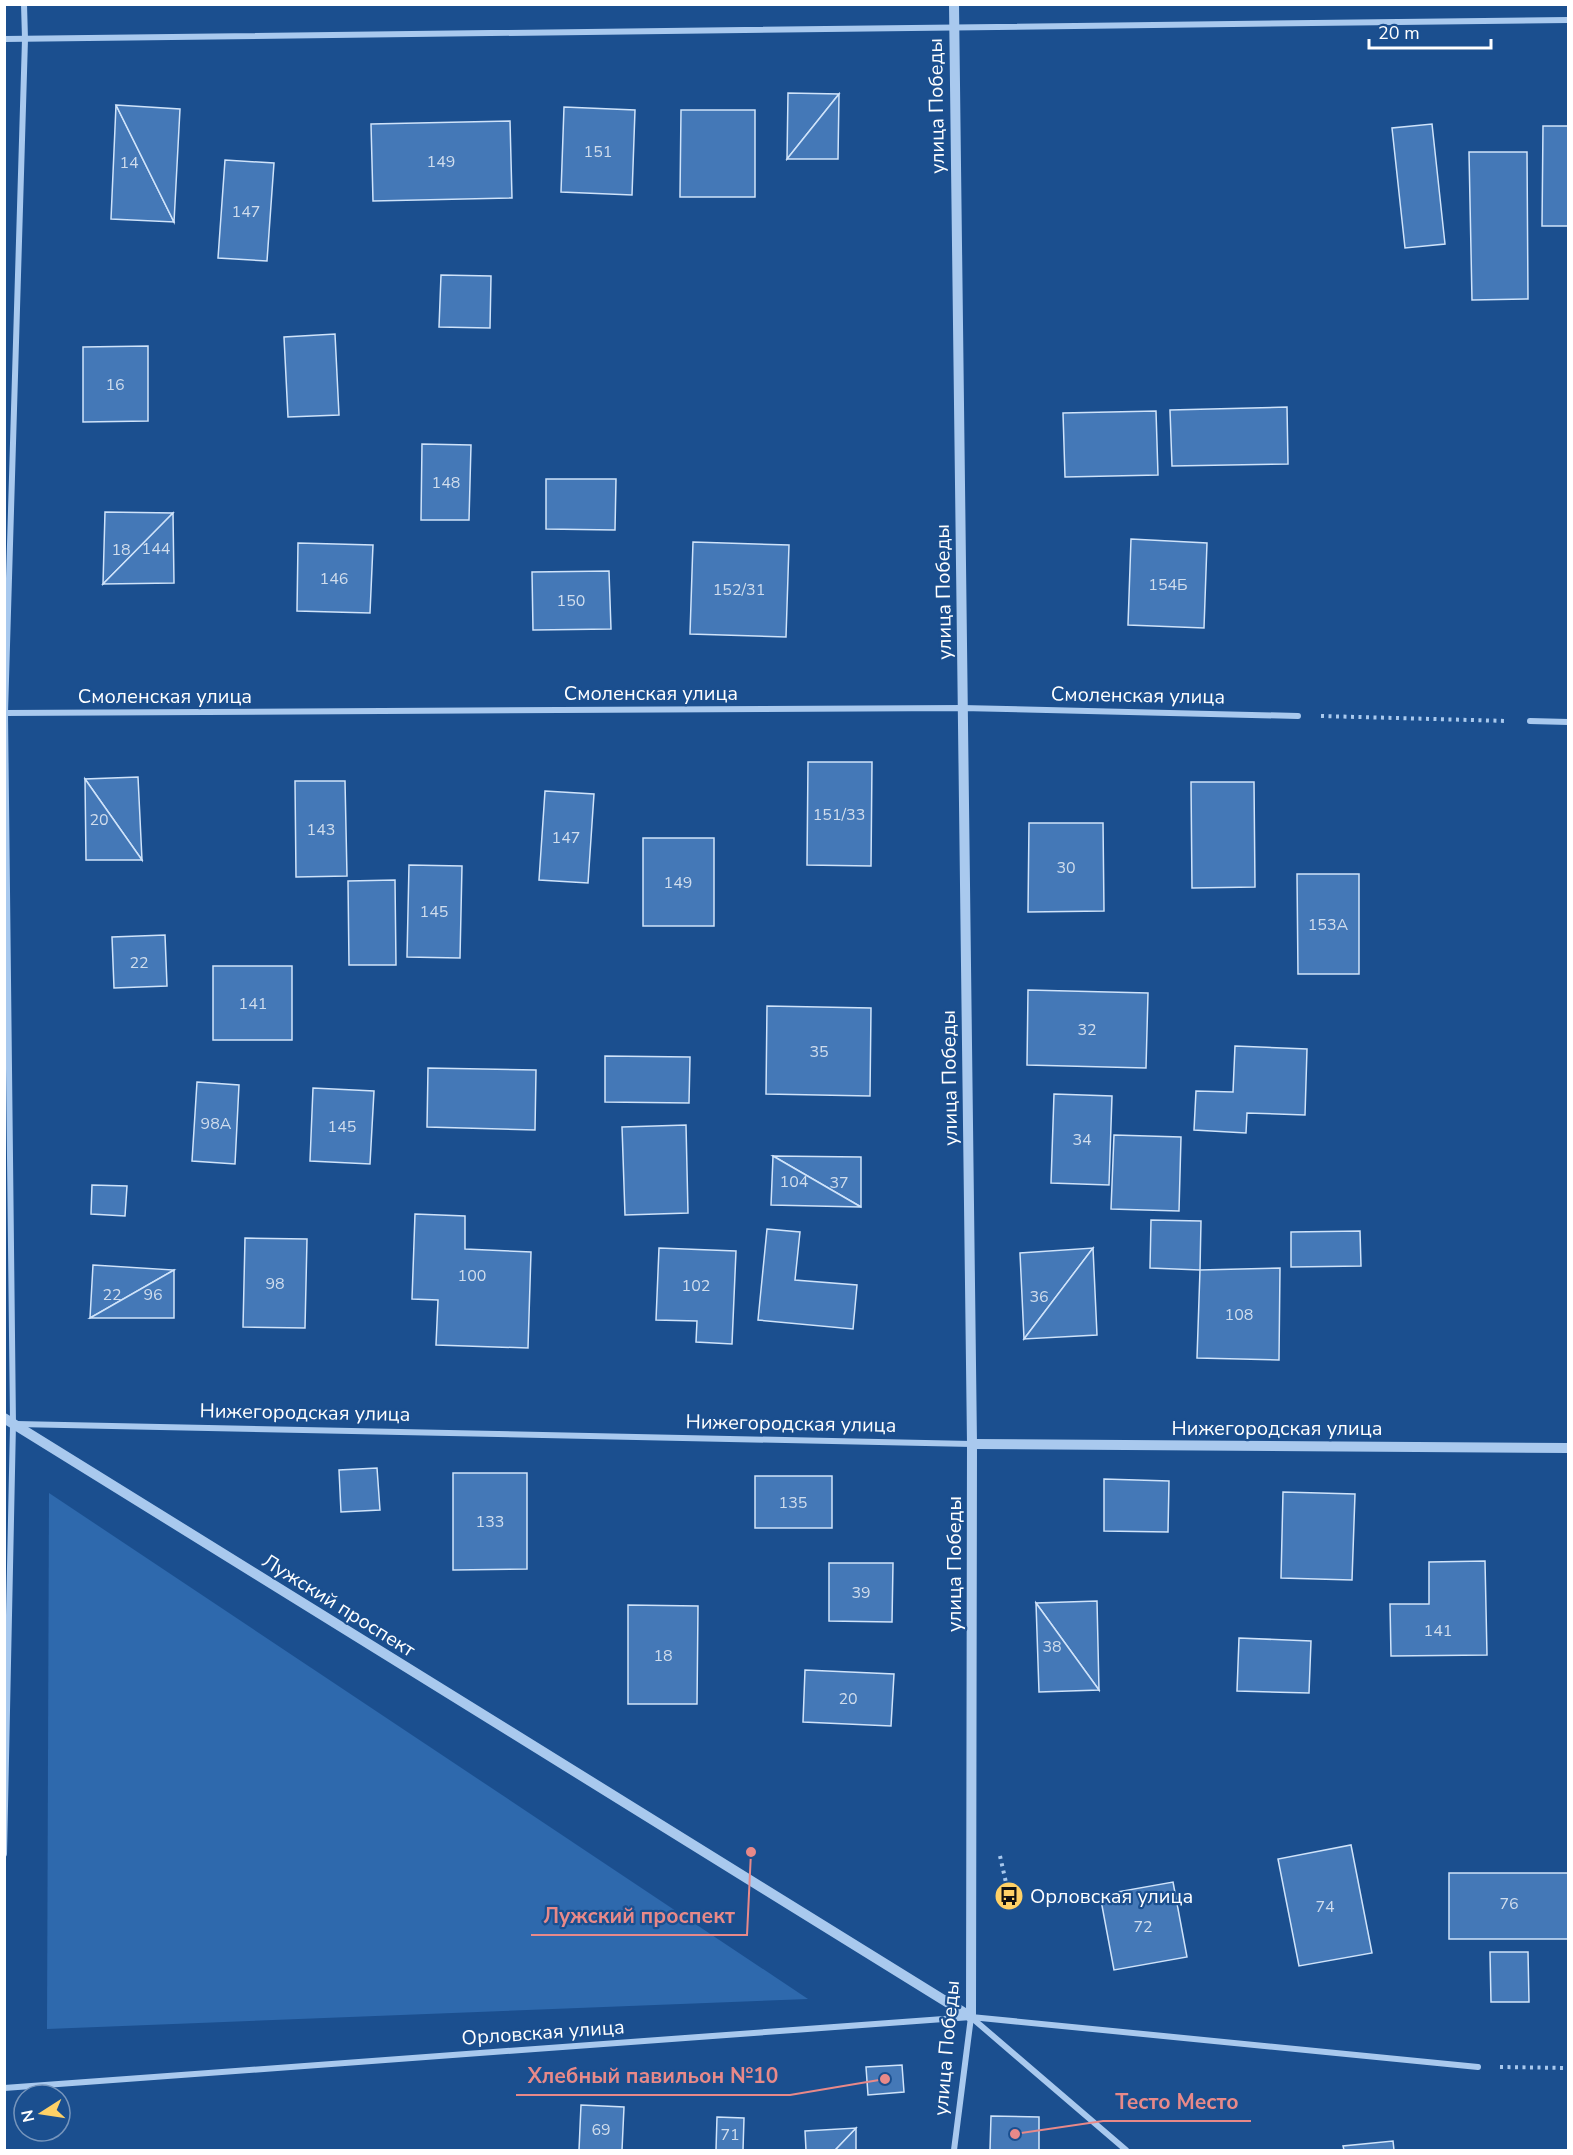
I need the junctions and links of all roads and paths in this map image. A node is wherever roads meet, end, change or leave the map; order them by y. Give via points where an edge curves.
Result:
1 (24, 4) edge
2 (954, 4) edge
3 (1569, 20) edge
4 (953, 29) junction
5 (4, 39) edge
6 (26, 39) junction
7 (962, 708) junction
8 (5, 713) edge
9 (1298, 716) joint
10 (1530, 722) joint
11 (1569, 722) edge
12 (9, 1421) edge
13 (972, 1444) junction
14 (1569, 1448) edge
15 (4, 1854) edge
16 (971, 2017) junction
17 (1478, 2067) joint
18 (1569, 2068) edge
19 (4, 2088) edge
20 (954, 2151) edge
21 (1126, 2151) edge

1 - 6 street
2 - 4 street, улица Победы
3 - 4 street
4 - 6 street
4 - 7 street, улица Победы
5 - 6 street
6 - 8 street
7 - 8 street, Смоленская улица
7 - 9 street, Смоленская улица
7 - 13 street, улица Победы
8 - 12 street
9 - 10 path
10 - 11 street
12 - 13 street, Нижегородская улица
12 - 15 street
12 - 16 street, Лужский проспект
13 - 14 street, Нижегородская улица
13 - 16 street, улица Победы
16 - 17 street, Орловская улица
16 - 19 street, Орловская улица
16 - 20 street, улица Победы
16 - 21 street, Лужский проспект
17 - 18 path

